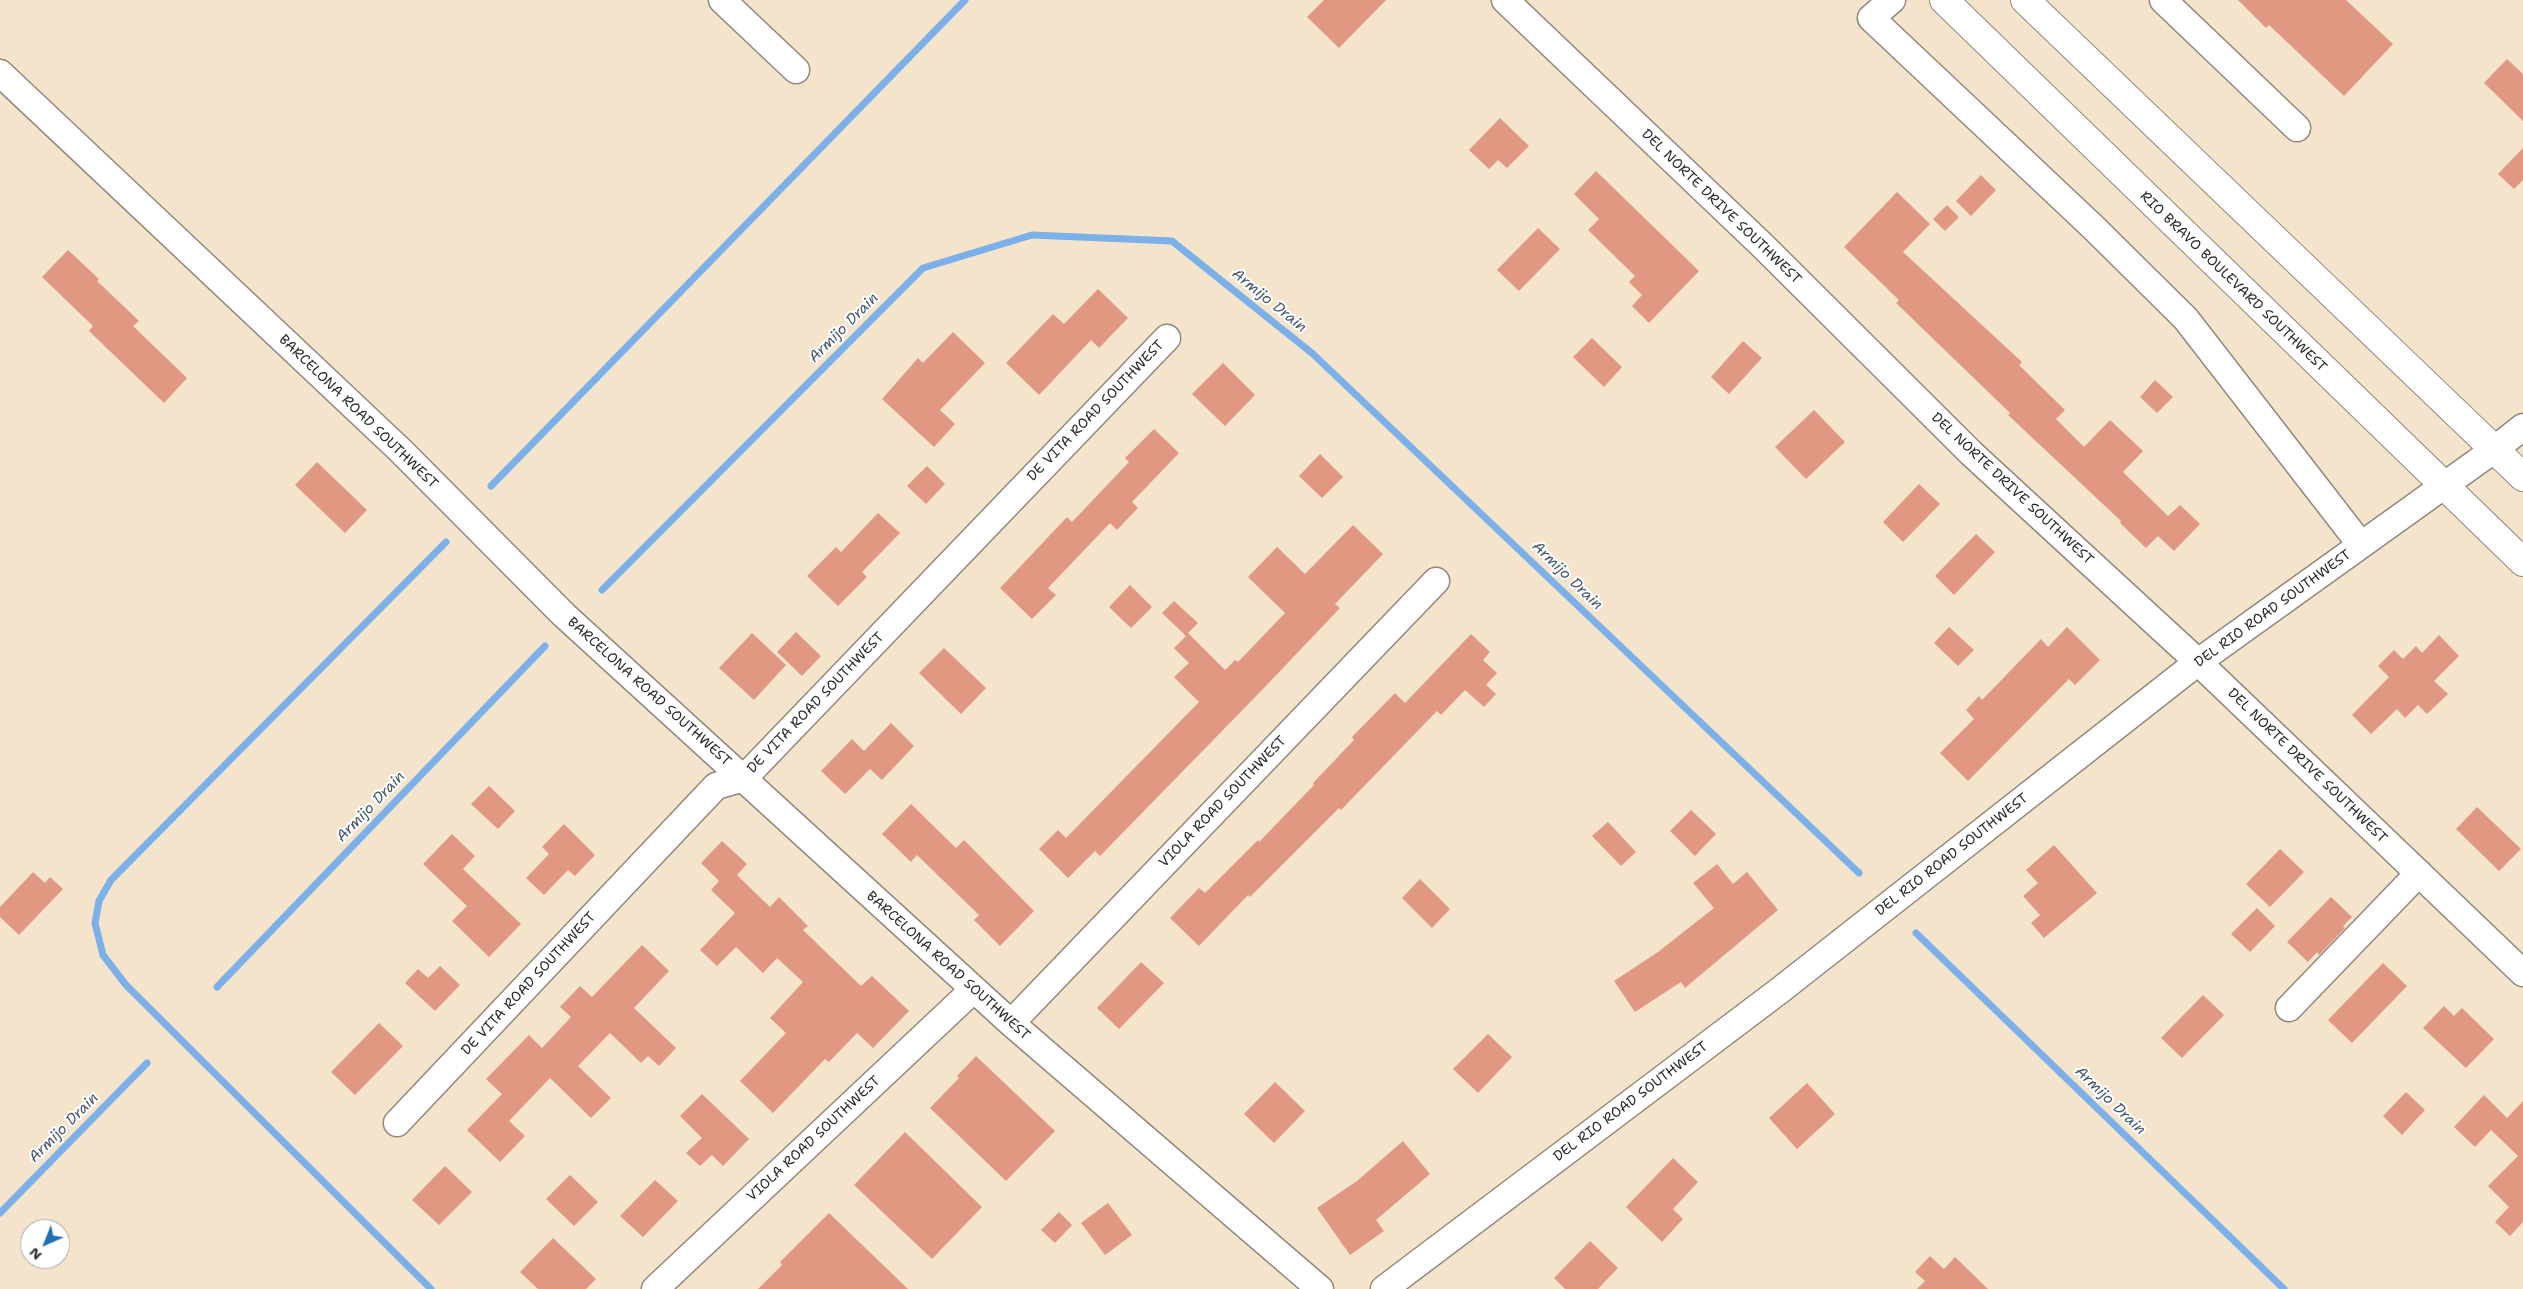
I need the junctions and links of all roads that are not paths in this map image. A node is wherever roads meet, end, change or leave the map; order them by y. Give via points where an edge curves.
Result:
1 (722, 0) edge
2 (1505, 0) edge
3 (1892, 0) edge
4 (1944, 0) edge
5 (2025, 0) edge
6 (2163, 0) edge
7 (796, 70) dead end
8 (0, 73) edge
9 (2297, 128) dead end
10 (1167, 338) dead end
11 (2523, 427) edge
12 (2495, 450) junction
13 (2523, 477) edge
14 (2443, 487) junction
15 (2361, 545) junction
16 (2523, 562) edge
17 (1436, 581) dead end
18 (2198, 662) junction
19 (744, 778) junction
20 (2418, 873) junction
21 (2523, 973) edge
22 (973, 990) junction
23 (2289, 1008) dead end
24 (1011, 1023) junction
25 (397, 1123) dead end
26 (655, 1289) edge
27 (1320, 1289) edge
28 (1384, 1289) edge

1 - 7 street
2 - 18 street, DEL NORTE DRIVE SOUTHWEST via 1764,247 1971,453
3 - 15 street via 1871,18 2186,319
4 - 14 main road, RIO BRAVO BOULEVARD SOUTHWEST
5 - 12 main road
6 - 9 street
8 - 19 street, BARCELONA ROAD SOUTHWEST via 400,450 564,615
10 - 19 street, DE VITA ROAD SOUTHWEST
11 - 12 street, DEL RIO ROAD SOUTHWEST
12 - 13 main road
12 - 14 street, DEL RIO ROAD SOUTHWEST
14 - 15 street, DEL RIO ROAD SOUTHWEST
14 - 16 main road, RIO BRAVO BOULEVARD SOUTHWEST
15 - 18 street, DEL RIO ROAD SOUTHWEST
17 - 24 street, VIOLA ROAD SOUTHWEST
18 - 20 street, DEL NORTE DRIVE SOUTHWEST
18 - 28 street, DEL RIO ROAD SOUTHWEST via 1779,991
19 - 22 street, BARCELONA ROAD SOUTHWEST
19 - 25 street, DE VITA ROAD SOUTHWEST via 716,786
20 - 21 street, DEL NORTE DRIVE SOUTHWEST
20 - 23 street
22 - 24 street, BARCELONA ROAD SOUTHWEST
22 - 26 street, VIOLA ROAD SOUTHWEST
24 - 27 street, BARCELONA ROAD SOUTHWEST

